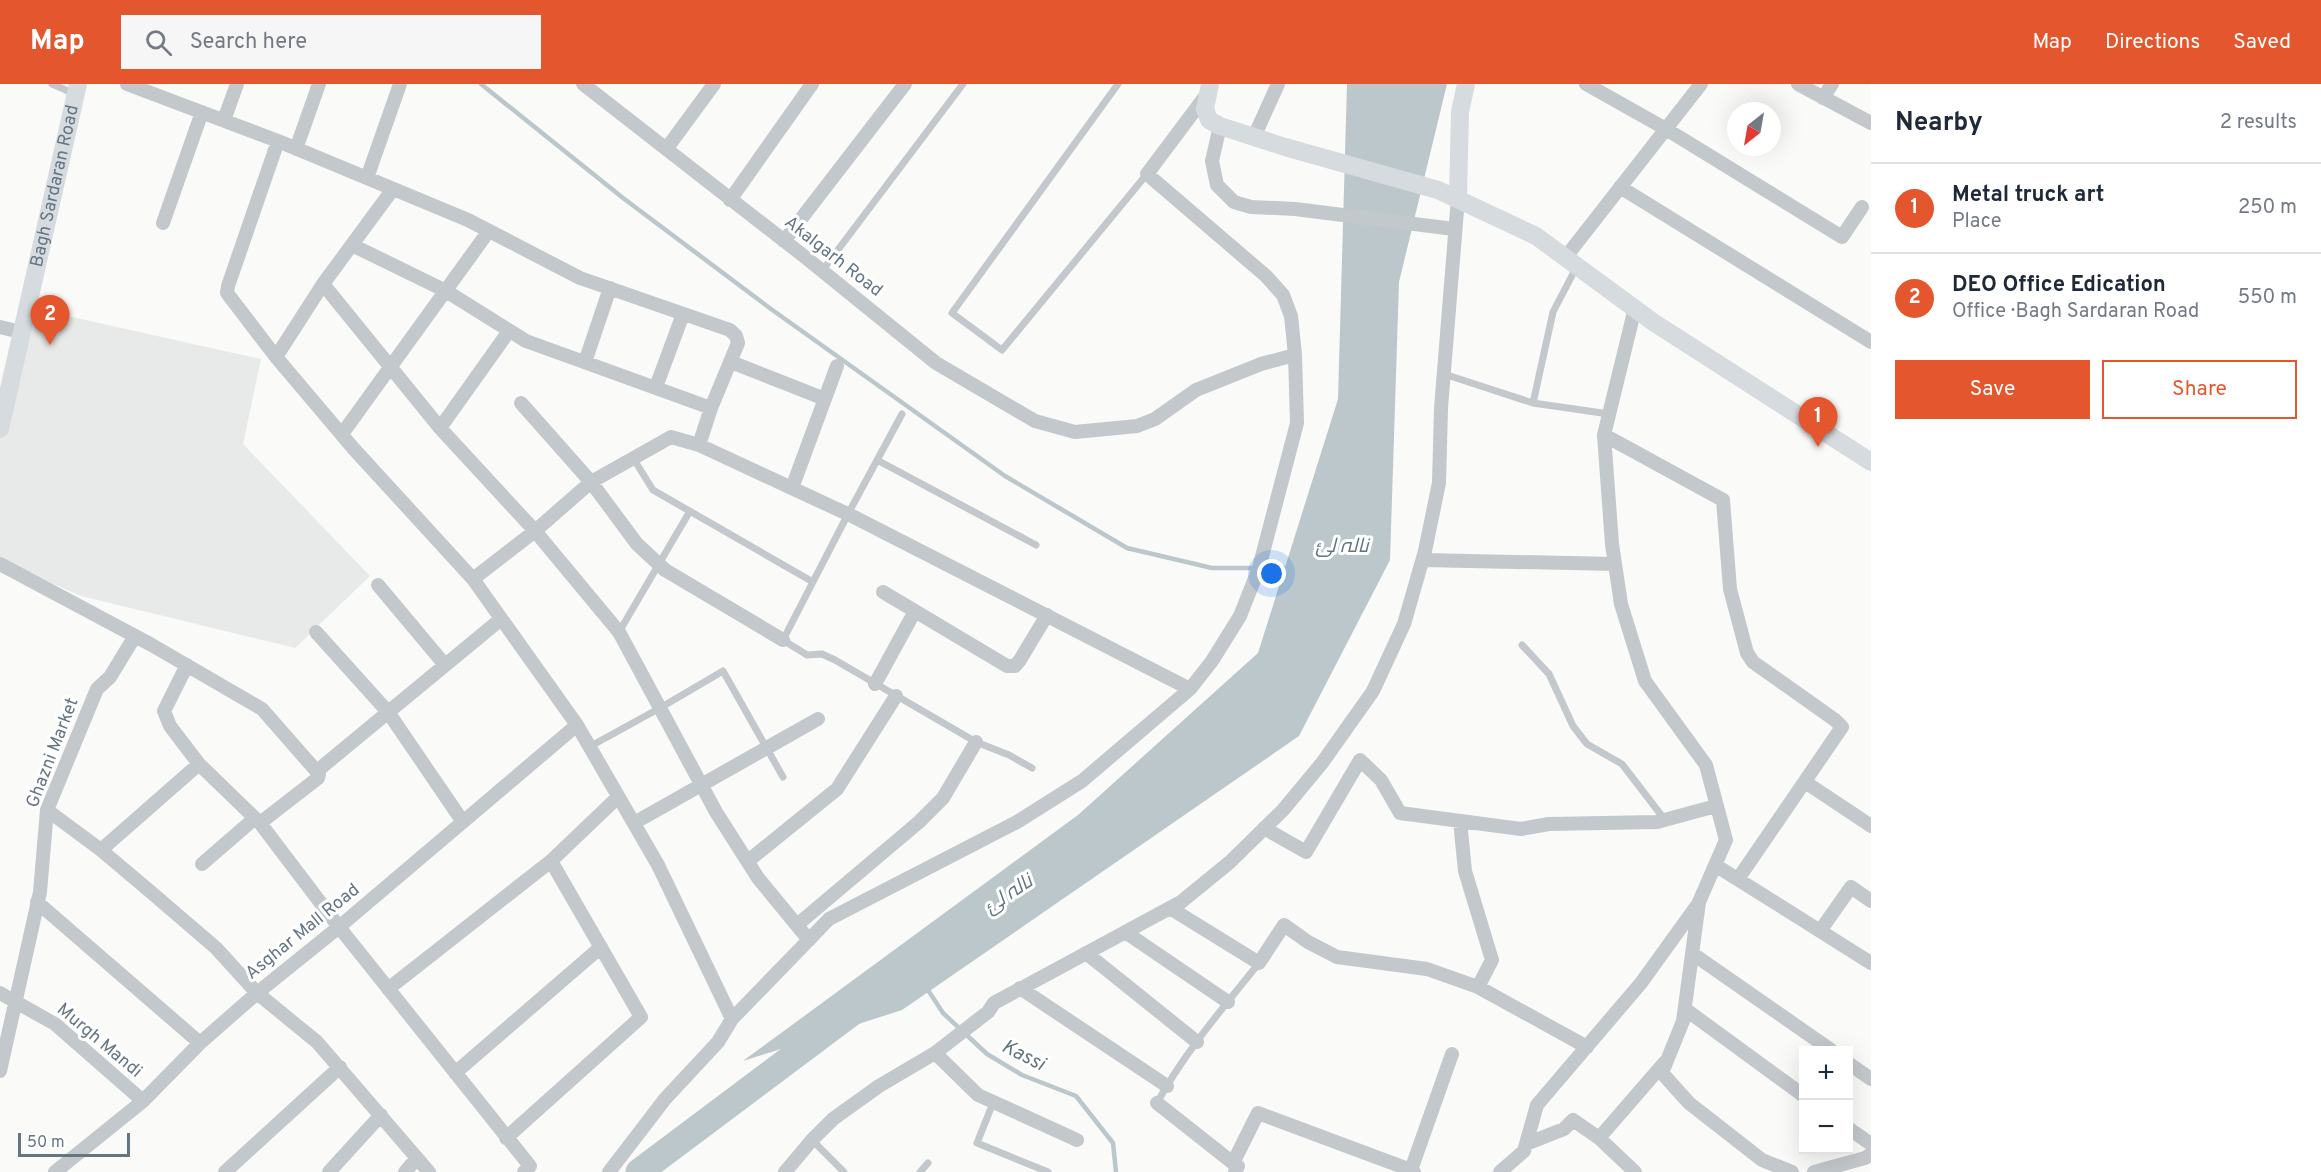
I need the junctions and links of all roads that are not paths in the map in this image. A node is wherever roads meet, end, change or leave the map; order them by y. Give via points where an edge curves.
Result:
1 (52, 84) edge
2 (127, 84) edge
3 (237, 84) edge
4 (319, 84) edge
5 (399, 84) edge
6 (583, 84) edge
7 (714, 84) edge
8 (812, 84) edge
9 (905, 84) edge
10 (963, 84) edge
11 (1118, 84) edge
12 (1278, 84) edge
13 (1466, 84) edge
14 (1586, 84) edge
15 (1701, 84) edge
16 (1798, 84) edge
17 (1832, 84) edge
18 (151, 88) edge
19 (1210, 88) edge
20 (76, 89) edge
21 (1823, 98) junction
22 (202, 112) junction
23 (224, 120) junction
24 (1871, 123) edge
25 (1220, 126) junction
26 (1665, 129) junction
27 (1254, 137) junction
28 (278, 141) junction
29 (667, 148) junction
30 (296, 149) junction
31 (1147, 174) junction
32 (367, 178) junction
33 (1620, 187) junction
34 (393, 189) junction
35 (1458, 198) junction
36 (730, 200) junction
37 (1862, 207) dead end
38 (163, 223) dead end
39 (1454, 229) junction
40 (488, 232) junction
41 (784, 242) junction
42 (352, 245) junction
43 (1571, 262) junction
44 (822, 271) junction
45 (323, 284) junction
46 (610, 288) junction
47 (446, 291) junction
48 (1635, 308) junction
49 (683, 314) junction
50 (0, 327) edge
51 (509, 331) junction
52 (21, 332) junction
53 (1871, 342) edge
54 (1295, 354) junction
55 (276, 357) junction
56 (585, 362) junction
57 (731, 362) junction
58 (837, 366) dead end
59 (391, 367) junction
60 (1444, 374) junction
61 (656, 387) junction
62 (825, 399) junction
63 (521, 403) dead end
64 (1533, 403) junction
65 (711, 408) junction
66 (902, 414) dead end
67 (1609, 414) junction
68 (440, 428) junction
69 (0, 429) edge
70 (342, 434) junction
71 (1604, 435) junction
72 (699, 446) junction
73 (633, 458) junction
74 (877, 460) junction
75 (1871, 462) edge
76 (591, 483) junction
77 (792, 488) junction
78 (690, 511) junction
79 (848, 514) junction
80 (535, 531) junction
81 (1036, 545) dead end
82 (1423, 560) junction
83 (0, 564) edge
84 (658, 564) junction
85 (1615, 564) junction
86 (472, 579) junction
87 (813, 582) junction
88 (378, 585) dead end
89 (883, 592) dead end
90 (915, 611) junction
91 (1047, 615) junction
92 (501, 619) junction
93 (316, 632) dead end
94 (619, 632) junction
95 (135, 636) junction
96 (783, 640) junction
97 (1522, 645) dead end
98 (187, 665) junction
99 (445, 665) junction
100 (875, 684) junction
101 (1190, 689) junction
102 (896, 696) junction
103 (660, 708) junction
104 (388, 712) junction
105 (818, 719) dead end
106 (577, 725) junction
107 (976, 742) junction
108 (589, 747) junction
109 (767, 748) junction
110 (200, 764) junction
111 (1032, 768) dead end
112 (317, 771) junction
113 (783, 777) dead end
114 (1805, 782) junction
115 (702, 786) junction
116 (618, 797) junction
117 (1716, 806) junction
118 (47, 810) junction
119 (1665, 820) junction
120 (258, 821) junction
121 (1460, 821) junction
122 (463, 822) junction
123 (634, 823) junction
124 (1871, 826) edge
125 (1264, 828) junction
126 (101, 850) junction
127 (551, 861) junction
128 (748, 861) junction
129 (202, 864) dead end
130 (1715, 865) junction
131 (1738, 879) junction
132 (1871, 901) edge
133 (37, 902) junction
134 (1699, 902) junction
135 (1170, 908) junction
136 (797, 925) junction
137 (339, 927) junction
138 (1820, 931) junction
139 (1125, 932) junction
140 (809, 939) junction
141 (601, 947) junction
142 (1086, 953) junction
143 (1693, 954) junction
144 (1259, 963) junction
145 (1871, 963) edge
146 (1478, 987) junction
147 (1020, 988) junction
148 (388, 989) junction
149 (0, 993) edge
150 (257, 993) junction
151 (14, 1000) junction
152 (1228, 1002) junction
153 (1685, 1009) junction
154 (732, 1019) junction
155 (1197, 1042) junction
156 (200, 1043) junction
157 (1825, 1046) edge
158 (1587, 1047) junction
159 (935, 1053) junction
160 (1452, 1054) dead end
161 (1667, 1060) junction
162 (1853, 1066) edge
163 (340, 1067) junction
164 (0, 1071) edge
165 (455, 1073) junction
166 (1871, 1079) edge
167 (1167, 1086) junction
168 (1799, 1092) edge
169 (143, 1101) junction
170 (993, 1103) junction
171 (1157, 1103) joint
172 (381, 1115) junction
173 (1853, 1131) edge
174 (506, 1138) junction
175 (1599, 1138) junction
176 (812, 1140) junction
177 (1077, 1140) dead end
178 (1526, 1144) junction
179 (1871, 1144) edge
180 (1871, 1154) edge
181 (417, 1158) junction
182 (928, 1163) dead end
183 (1619, 1166) edge
184 (1239, 1168) edge
185 (1044, 1171) edge
186 (1413, 1171) edge
187 (1502, 1171) edge
188 (55, 1172) edge
189 (225, 1172) edge
190 (329, 1172) edge
191 (405, 1172) edge
192 (429, 1172) edge
193 (524, 1172) edge
194 (609, 1172) edge
195 (785, 1172) edge
196 (844, 1172) edge
197 (920, 1172) edge
198 (1635, 1172) edge
199 (1792, 1172) edge
200 (1814, 1172) edge

1 - 20 lane
2 - 18 street
3 - 23 street
4 - 30 street
5 - 32 street
6 - 29 street, Akalgarh Road
7 - 29 street
8 - 36 street
9 - 41 street
10 - 44 lane
11 - 31 lane via 952,313 1002,350
12 - 27 street
13 - 35 main road via 1460,112
14 - 26 street
15 - 26 street
16 - 21 street
17 - 21 street
18 - 22 street
19 - 25 main road via 1205,109 1209,120
19 - 31 street
20 - 52 main road, Bagh Sardaran Road
21 - 24 street
22 - 23 street
22 - 38 street
23 - 28 street
25 - 27 main road
25 - 39 street via 1212,161 1217,185 1234,202
26 - 33 street
26 - 37 street via 1842,237
27 - 35 main road
28 - 30 street
28 - 55 street via 228,286 228,293
29 - 36 street, Akalgarh Road
30 - 32 street
31 - 54 street via 1283,295 1291,316
32 - 34 street
33 - 43 street
33 - 53 street
34 - 40 street
34 - 42 street
35 - 39 street
35 - 43 main road via 1536,236
36 - 41 street, Akalgarh Road
39 - 60 street
40 - 46 street via 580,278
40 - 47 street
41 - 44 street, Akalgarh Road
42 - 45 street
42 - 47 street
43 - 48 main road
43 - 64 lane via 1553,312
44 - 54 street, Akalgarh Road via 936,363 1035,421 1075,432 1137,426 1196,390
45 - 55 street
45 - 59 street
46 - 49 street
46 - 56 street
47 - 51 street
47 - 59 street
48 - 67 street
48 - 75 main road
49 - 57 street via 730,330 738,344
49 - 61 street
50 - 52 street
51 - 56 street
51 - 68 street
52 - 69 main road, Bagh Sardaran Road
54 - 101 street via 1297,423 1259,568 1240,615 1212,662
55 - 70 street
56 - 61 street
57 - 62 street
57 - 65 street
58 - 62 street
59 - 68 street
59 - 70 street
60 - 64 lane
60 - 82 street via 1439,483
61 - 65 street
62 - 77 street
63 - 76 street
64 - 67 lane
65 - 72 street
66 - 74 lane
67 - 71 street
68 - 80 street
70 - 86 street
71 - 85 street
71 - 114 street via 1723,500 1730,589 1747,653 1753,662 1842,727
72 - 73 street via 671,437
72 - 77 street
73 - 76 street
73 - 78 lane via 653,490
74 - 79 lane
74 - 81 lane
76 - 80 street
76 - 84 street via 637,544
77 - 79 street
78 - 84 lane
78 - 87 lane
79 - 87 lane
79 - 91 street
80 - 86 street
80 - 94 street
82 - 85 street
82 - 125 street via 1404,624 1373,691 1322,763
83 - 95 street
84 - 94 lane
84 - 96 street
85 - 117 street via 1621,604 1645,681 1706,765
86 - 92 street
87 - 96 lane
88 - 99 street
89 - 90 street
90 - 91 street via 1007,666 1015,666
90 - 100 street
91 - 101 street
92 - 99 street
92 - 106 street
93 - 104 street
94 - 103 street
95 - 98 street
95 - 118 street, Ghazni Market via 110,677 97,689
96 - 100 lane via 807,655 822,654
97 - 119 lane via 1549,674 1573,726 1587,744 1622,764
98 - 110 street via 164,711 170,726
98 - 112 street via 262,709
99 - 104 street
100 - 102 lane
101 - 140 street via 1082,781 1017,822 829,920
102 - 107 lane
102 - 128 street via 837,789
103 - 108 lane
103 - 109 lane via 723,671
103 - 115 street
104 - 112 street
104 - 122 street
105 - 109 street
106 - 108 street
106 - 122 street, Asghar Mall Road
107 - 111 lane
107 - 136 street via 943,798
108 - 116 street
109 - 113 lane
109 - 115 street
110 - 120 street
110 - 126 street
112 - 120 street via 318,778
114 - 124 street
114 - 131 street
115 - 123 street
115 - 128 street
116 - 123 street
116 - 127 street
117 - 119 street
117 - 130 street via 1726,840
118 - 126 street
118 - 133 street, Ghazni Market
119 - 121 street via 1549,824 1521,829
120 - 129 street
120 - 137 street
121 - 125 street via 1400,813 1381,780 1360,760 1306,852
121 - 146 street via 1465,870 1492,960
122 - 137 street, Asghar Mall Road
123 - 154 street
125 - 135 street via 1230,861
126 - 150 street via 216,948
127 - 141 street
127 - 148 street
128 - 136 street
130 - 131 street
130 - 134 street
131 - 138 street
132 - 138 street via 1851,887
133 - 151 street, Ghazni Market
133 - 156 street
134 - 143 street
134 - 158 street via 1641,983
135 - 139 street
135 - 144 street
136 - 140 street
137 - 148 street
137 - 150 street, Asghar Mall Road
138 - 145 street
139 - 142 street
139 - 152 street
140 - 154 street
141 - 165 street
141 - 174 street via 641,1017
142 - 147 street
142 - 155 street
143 - 153 street
143 - 157 street
144 - 146 street via 1284,925 1337,957 1426,969
144 - 152 lane
146 - 158 street
147 - 159 street via 994,1003
147 - 167 street
148 - 165 street
149 - 151 street, Murgh Mandi
150 - 156 street, Asghar Mall Road
150 - 163 street via 317,1042
151 - 164 street, Ghazni Market
151 - 169 street, Murgh Mandi via 55,1024
152 - 155 lane
153 - 161 street
153 - 168 street
154 - 194 street via 718,1042 665,1100
155 - 167 lane
156 - 169 street, Asghar Mall Road
158 - 178 street via 1537,1105
159 - 170 street via 978,1095
159 - 176 street via 879,1086 833,1119
160 - 186 street
161 - 175 street
161 - 199 street via 1662,1073 1689,1103 1762,1160
162 - 166 street
163 - 172 street
163 - 189 street
165 - 174 street
167 - 171 lane
169 - 188 street, Asghar Mall Road
170 - 177 street
170 - 185 lane via 977,1143
171 - 184 street
172 - 181 street
172 - 190 street
173 - 179 street
174 - 193 street via 530,1166
175 - 178 street via 1574,1120 1564,1129
175 - 183 street
176 - 195 street
176 - 196 lane
178 - 187 street via 1524,1151
180 - 200 street
181 - 191 street
181 - 192 street
182 - 197 lane
183 - 198 street
184 - 186 street via 1258,1113

